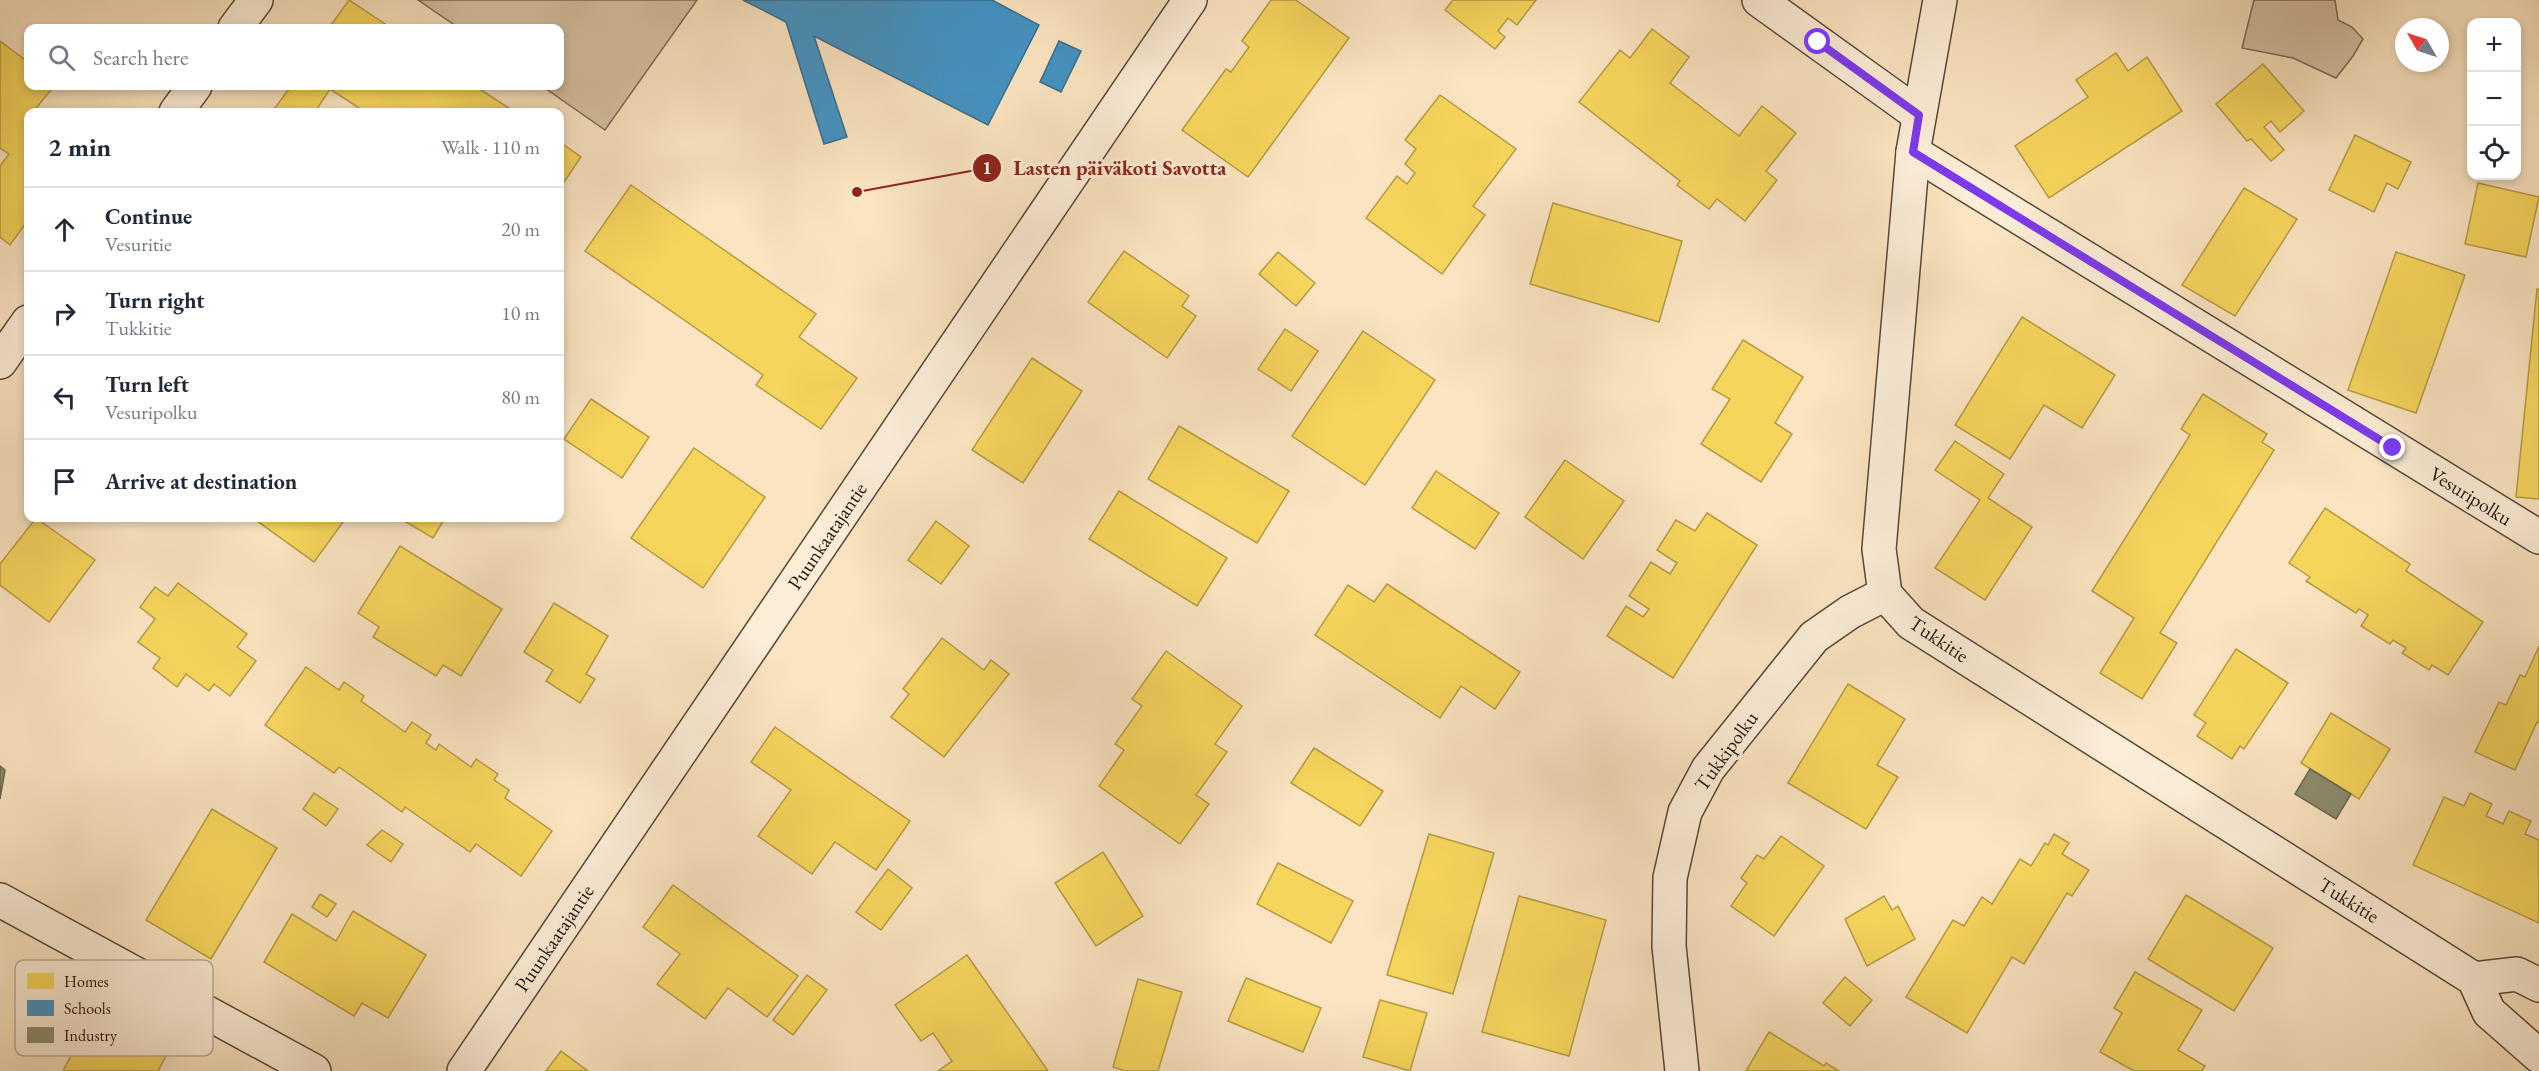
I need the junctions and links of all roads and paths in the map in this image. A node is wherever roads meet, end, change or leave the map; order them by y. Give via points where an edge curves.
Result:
1 (256, 0) edge
2 (1190, 0) edge
3 (1759, 0) edge
4 (1940, 0) edge
5 (239, 24) edge
6 (192, 90) edge
7 (179, 108) edge
8 (1919, 115) junction
9 (1913, 152) junction
10 (24, 328) edge
11 (0, 362) edge
12 (2539, 537) edge
13 (1885, 594) junction
14 (0, 900) edge
15 (110, 960) edge
16 (2474, 979) junction
17 (2539, 986) edge
18 (213, 1016) edge
19 (2539, 1056) edge
20 (314, 1071) edge
21 (464, 1071) edge
22 (1682, 1071) edge

1 - 5 street
2 - 21 street, Puunkaatajantie
3 - 8 street
4 - 8 street
6 - 7 street
8 - 9 street
9 - 12 street, Vesuripolku
9 - 13 street via 1879,549
10 - 11 street
13 - 16 street, Tukkitie via 1911,623
13 - 22 street, Tukkipolku via 1814,637 1708,769 1685,812 1670,878 1669,945
14 - 15 street
16 - 17 street via 2517,974
16 - 19 street via 2489,1012
18 - 20 street

